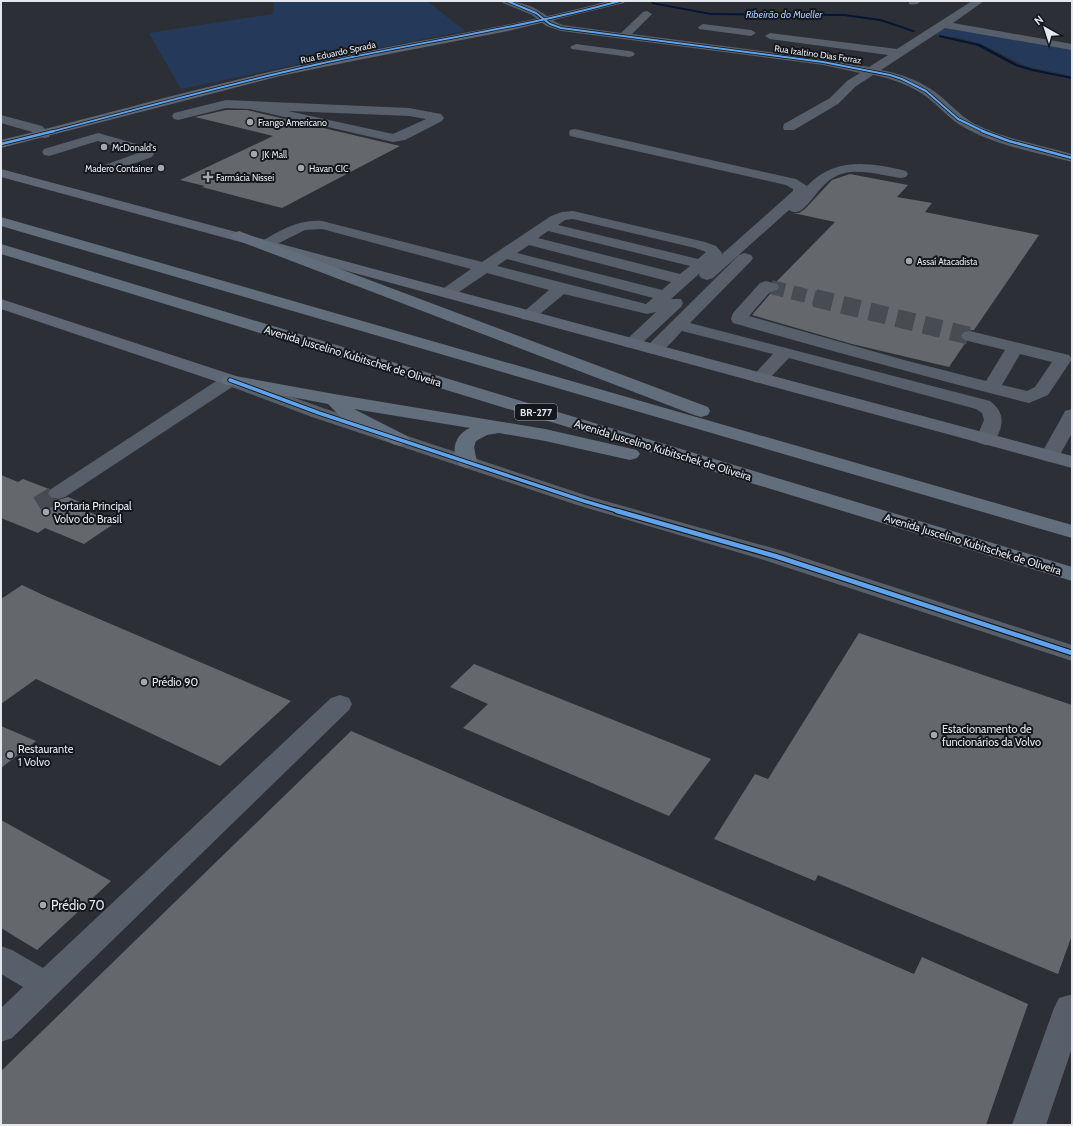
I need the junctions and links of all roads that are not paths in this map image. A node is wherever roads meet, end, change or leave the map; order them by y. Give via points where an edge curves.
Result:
1 (507, 1) edge
2 (620, 1) edge
3 (959, 2) dead end
4 (976, 3) edge
5 (647, 14) dead end
6 (544, 20) junction
7 (943, 24) junction
8 (752, 33) dead end
9 (1068, 35) dead end
10 (623, 36) junction
11 (770, 36) dead end
12 (1060, 45) junction
13 (576, 47) dead end
14 (684, 47) junction
15 (1072, 47) edge
16 (603, 50) junction
17 (899, 53) junction
18 (629, 54) dead end
19 (749, 58) dead end
20 (787, 58) junction
21 (872, 70) junction
22 (251, 105) junction
23 (178, 116) dead end
24 (1, 119) edge
25 (788, 127) dead end
26 (62, 130) junction
27 (575, 133) dead end
28 (44, 134) junction
29 (3, 149) edge
30 (49, 152) dead end
31 (1072, 158) edge
32 (107, 169) dead end
33 (2, 172) edge
34 (901, 174) dead end
35 (1, 220) edge
36 (239, 236) junction
37 (525, 239) junction
38 (267, 244) junction
39 (1, 249) edge
40 (504, 254) junction
41 (484, 268) junction
42 (683, 280) junction
43 (769, 286) dead end
44 (561, 288) junction
45 (447, 293) junction
46 (665, 296) junction
47 (1, 304) edge
48 (528, 314) junction
49 (679, 325) junction
50 (970, 336) tunnel mouth
51 (632, 343) junction
52 (1015, 347) junction
53 (654, 349) junction
54 (785, 352) junction
55 (894, 372) junction
56 (760, 378) junction
57 (230, 380) junction
58 (991, 388) junction
59 (334, 400) junction
60 (1072, 415) edge
61 (501, 427) junction
62 (986, 439) junction
63 (400, 440) junction
64 (1050, 456) junction
65 (467, 462) junction
66 (1072, 462) edge
67 (857, 470) junction
68 (58, 493) tunnel mouth
69 (1072, 532) edge
70 (1072, 574) edge
71 (1072, 578) edge
72 (1072, 653) edge
73 (340, 704) dead end
74 (1, 959) edge
75 (45, 985) junction
76 (1070, 1008) dead end
77 (1, 1028) edge
78 (1029, 1125) edge

1 - 6 street, Rua Izaltino Dias Ferraz via 536,13
2 - 6 main road, Rua Eduardo Sprada
3 - 4 street
4 - 7 street
5 - 10 street
6 - 10 street, Rua Izaltino Dias Ferraz via 561,28
6 - 26 main road, Rua Eduardo Sprada via 298,69
7 - 12 street
7 - 17 street
8 - 14 street via 706,24
9 - 12 street
10 - 14 street, Rua Izaltino Dias Ferraz
10 - 16 street
11 - 17 street
12 - 15 street
13 - 16 street
14 - 20 street, Rua Izaltino Dias Ferraz
16 - 18 street
17 - 21 street
19 - 20 street via 781,62
20 - 21 street, Rua Izaltino Dias Ferraz
21 - 25 street via 851,84 834,101
21 - 31 street, Rua Izaltino Dias Ferraz via 915,85 972,128
22 - 22 street via 393,138 438,118 409,112
22 - 23 street via 226,104
24 - 28 street via 37,129
26 - 28 main road, Rua Eduardo Sprada
26 - 29 main road, Rua Eduardo Sprada
27 - 51 street via 791,182 800,187 800,192
28 - 29 main road, Rua Eduardo Sprada
30 - 32 street via 98,137 147,154
33 - 36 main road
34 - 49 street via 853,167 827,175
35 - 67 highway
36 - 38 main road
36 - 67 highway
37 - 40 street
37 - 42 street
37 - 42 street via 562,216 573,215 711,249 714,253
38 - 41 street via 298,227 322,225
38 - 45 main road
39 - 70 highway, Avenida Juscelino Kubitschek de Oliveira / BR-277
40 - 41 street
40 - 46 street
41 - 44 street
41 - 45 street
42 - 46 street
43 - 55 street via 739,319
44 - 46 street via 643,308 651,308
44 - 48 street
45 - 48 main road
47 - 57 main road
48 - 51 main road
49 - 53 street
49 - 54 street
50 - 52 street
51 - 53 main road
52 - 58 street
52 - 58 street via 1063,359 1038,394 1029,397
53 - 56 main road
54 - 55 street
54 - 56 street
55 - 58 street
55 - 62 street via 983,405 991,411 993,420
56 - 62 main road
57 - 59 highway
57 - 63 street
57 - 68 street
59 - 61 highway
59 - 63 highway via 350,415
60 - 64 street
61 - 65 highway via 482,430 471,435 463,443 462,452
61 - 71 highway via 584,443 677,466
62 - 64 main road
63 - 65 street
64 - 66 main road
65 - 72 street via 584,501 783,559
67 - 69 highway
73 - 75 street
74 - 75 street
75 - 77 street
76 - 78 street

